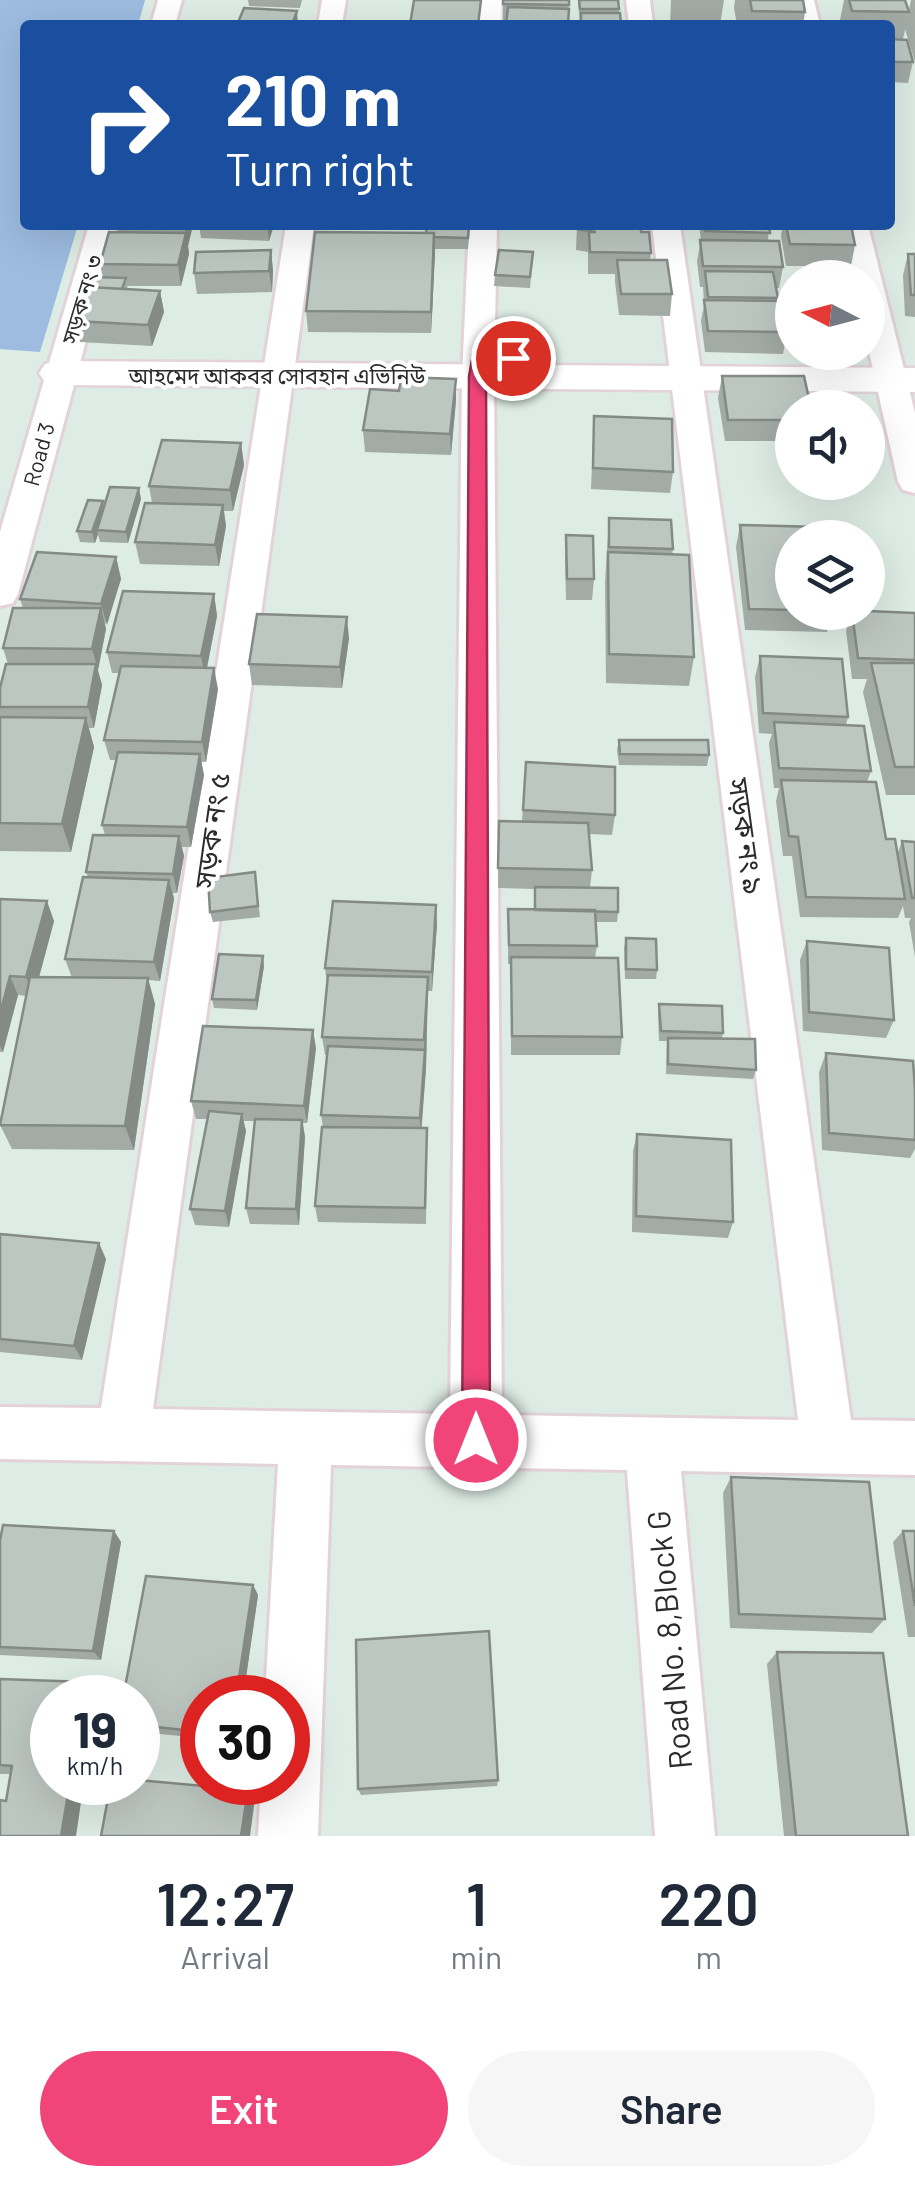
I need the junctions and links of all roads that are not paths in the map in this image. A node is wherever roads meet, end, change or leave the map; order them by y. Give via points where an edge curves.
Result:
1 (102, 230) edge
2 (299, 230) edge
3 (482, 230) edge
4 (667, 230) edge
5 (855, 230) edge
6 (862, 260) edge
7 (885, 328) edge
8 (62, 364) junction
9 (279, 366) junction
10 (478, 367) junction
11 (685, 369) junction
12 (901, 371) edge
13 (915, 482) edge
14 (0, 594) edge
15 (0, 1433) edge
16 (122, 1435) junction
17 (306, 1438) junction
18 (476, 1440) junction
19 (652, 1443) junction
20 (828, 1448) junction
21 (915, 1448) edge
22 (288, 1836) edge
23 (684, 1836) edge

1 - 8 street, সড়ক নং ৩
2 - 9 street, সড়ক নং ৫
3 - 10 street
4 - 11 street, সড়ক নং ৯
5 - 6 street
7 - 12 street
8 - 9 street, আহমেদ আকবর সোবহান এভিনিউ
8 - 14 street, Road 3
9 - 10 street, আহমেদ আকবর সোবহান এভিনিউ
9 - 16 street, সড়ক নং ৫
10 - 11 street, আহমেদ আকবর সোবহান এভিনিউ
10 - 18 street
11 - 12 street, আহমেদ আকবর সোবহান এভিনিউ
11 - 20 street, সড়ক নং ৯
12 - 13 street
15 - 16 street
16 - 17 street
17 - 18 street
17 - 22 street
18 - 19 street
19 - 20 street
19 - 23 street, Road No. 8,Block G
20 - 21 street

